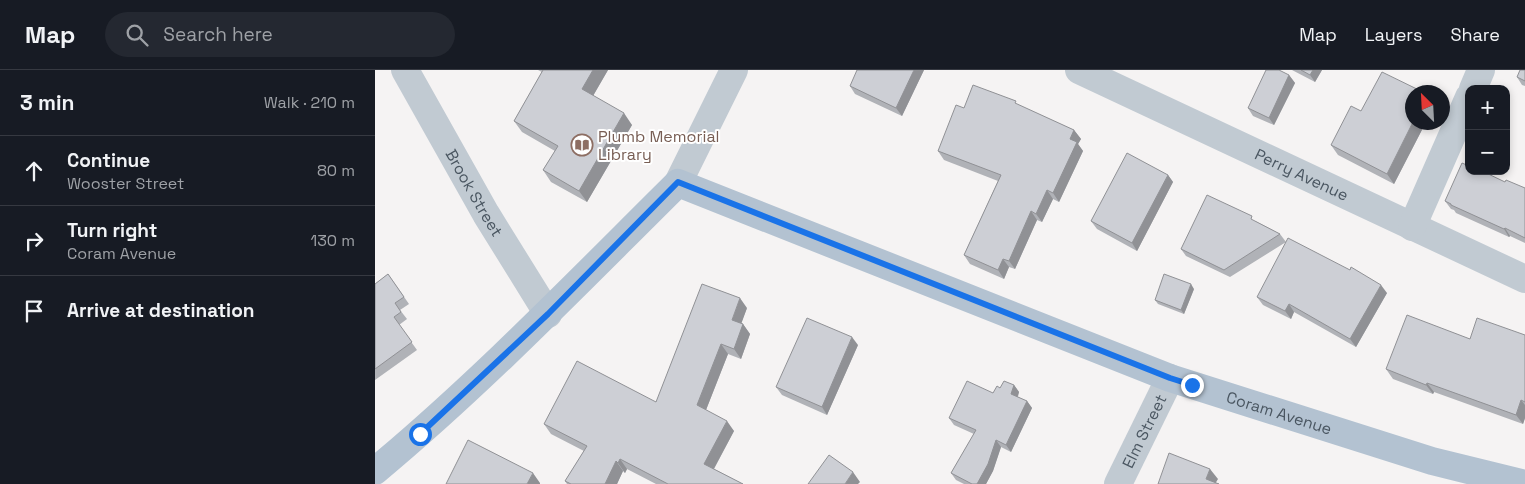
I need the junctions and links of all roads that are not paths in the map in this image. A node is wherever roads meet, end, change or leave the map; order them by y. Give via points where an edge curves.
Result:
1 (405, 70) edge
2 (734, 70) edge
3 (1079, 70) edge
4 (1481, 70) edge
5 (1475, 85) edge
6 (1465, 106) edge
7 (678, 182) junction
8 (1412, 227) junction
9 (1525, 279) edge
10 (548, 314) junction
11 (1170, 378) junction
12 (1432, 461) junction
13 (375, 472) edge
14 (1119, 484) edge
15 (1467, 484) edge
16 (1525, 484) edge

1 - 10 street, Brook Street via 486,214
2 - 7 street
3 - 8 street, Perry Avenue
4 - 5 street
6 - 8 street
7 - 10 main road
7 - 11 main road, Coram Avenue
8 - 9 street, Perry Avenue
10 - 13 main road
11 - 12 main road, Coram Avenue
11 - 14 street, Elm Street
12 - 15 street
12 - 16 main road, Coram Avenue

